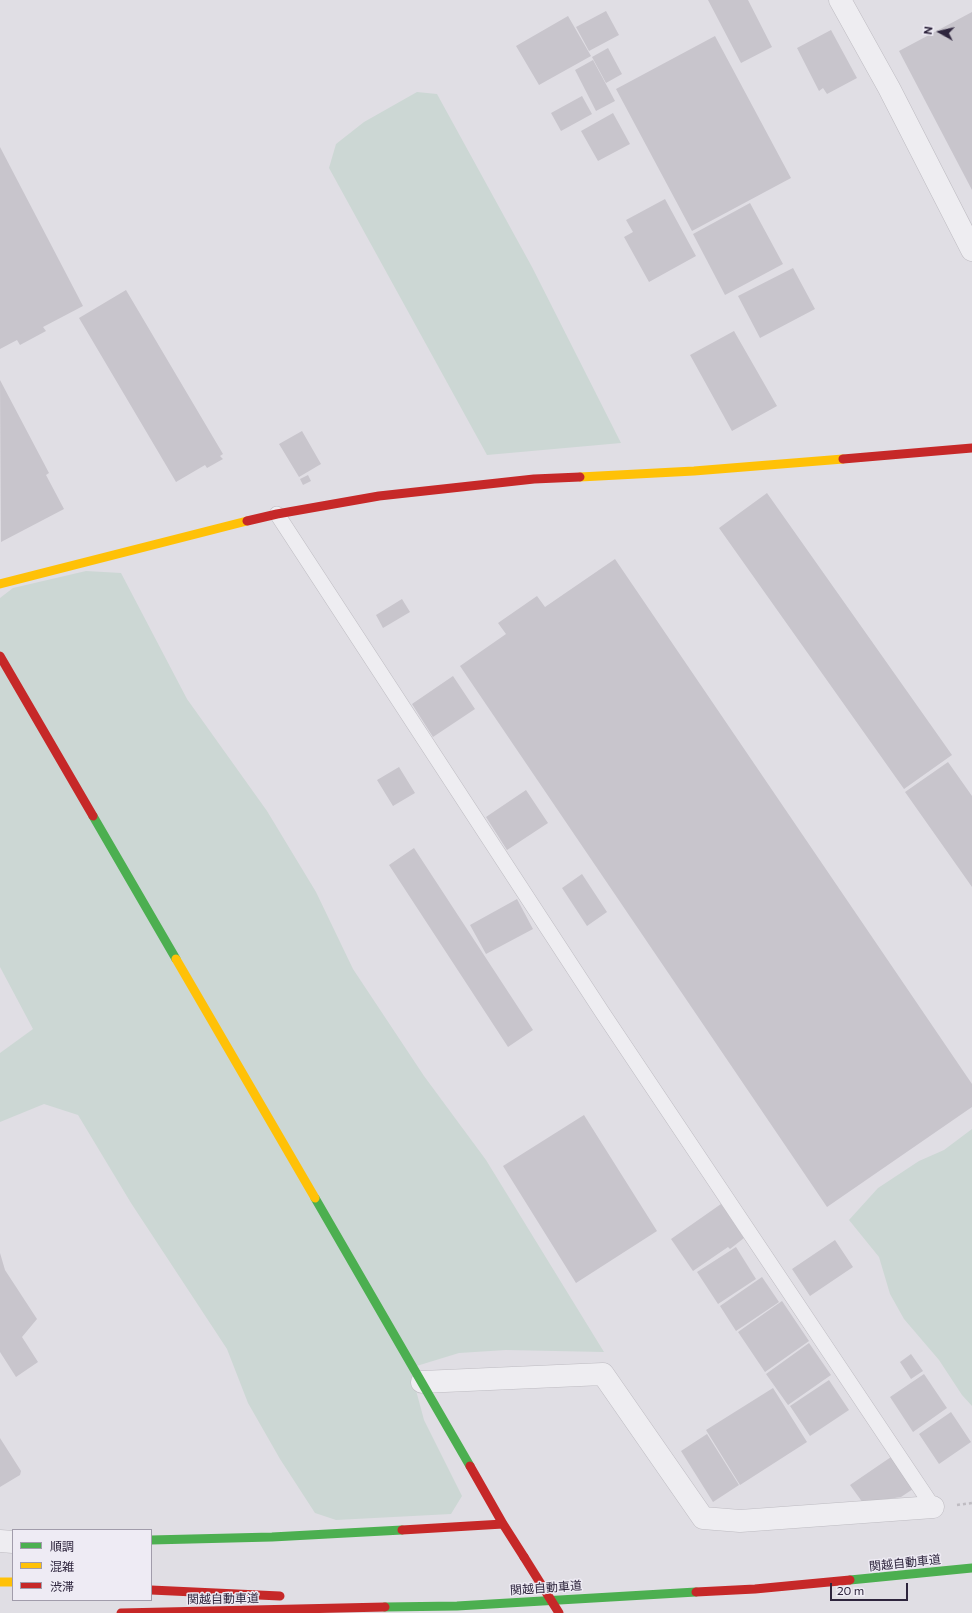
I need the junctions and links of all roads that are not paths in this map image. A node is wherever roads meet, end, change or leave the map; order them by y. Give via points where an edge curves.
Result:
1 (840, 0) edge
2 (972, 250) edge
3 (972, 448) edge
4 (277, 514) junction
5 (0, 584) edge
6 (0, 656) edge
7 (422, 1382) junction
8 (933, 1507) joint
9 (503, 1524) junction
10 (152, 1540) edge
11 (0, 1541) edge
12 (12, 1542) edge
13 (972, 1568) edge
14 (0, 1582) edge
15 (12, 1582) edge
16 (152, 1590) edge
17 (292, 1597) dead end
18 (331, 1599) dead end
19 (456, 1606) junction
20 (121, 1613) edge
21 (559, 1613) edge

1 - 2 street via 889,88
3 - 4 main road via 694,471 534,479 379,496
4 - 5 main road
4 - 8 lane via 602,1012
6 - 7 main road
7 - 8 street via 603,1374 703,1518 740,1521
7 - 9 main road
9 - 10 main road via 272,1537
9 - 21 main road, bridge
11 - 12 street
13 - 19 main road, 関越自動車道 via 755,1589
14 - 15 main road
16 - 17 main road
18 - 19 main road
19 - 20 main road, 関越自動車道

